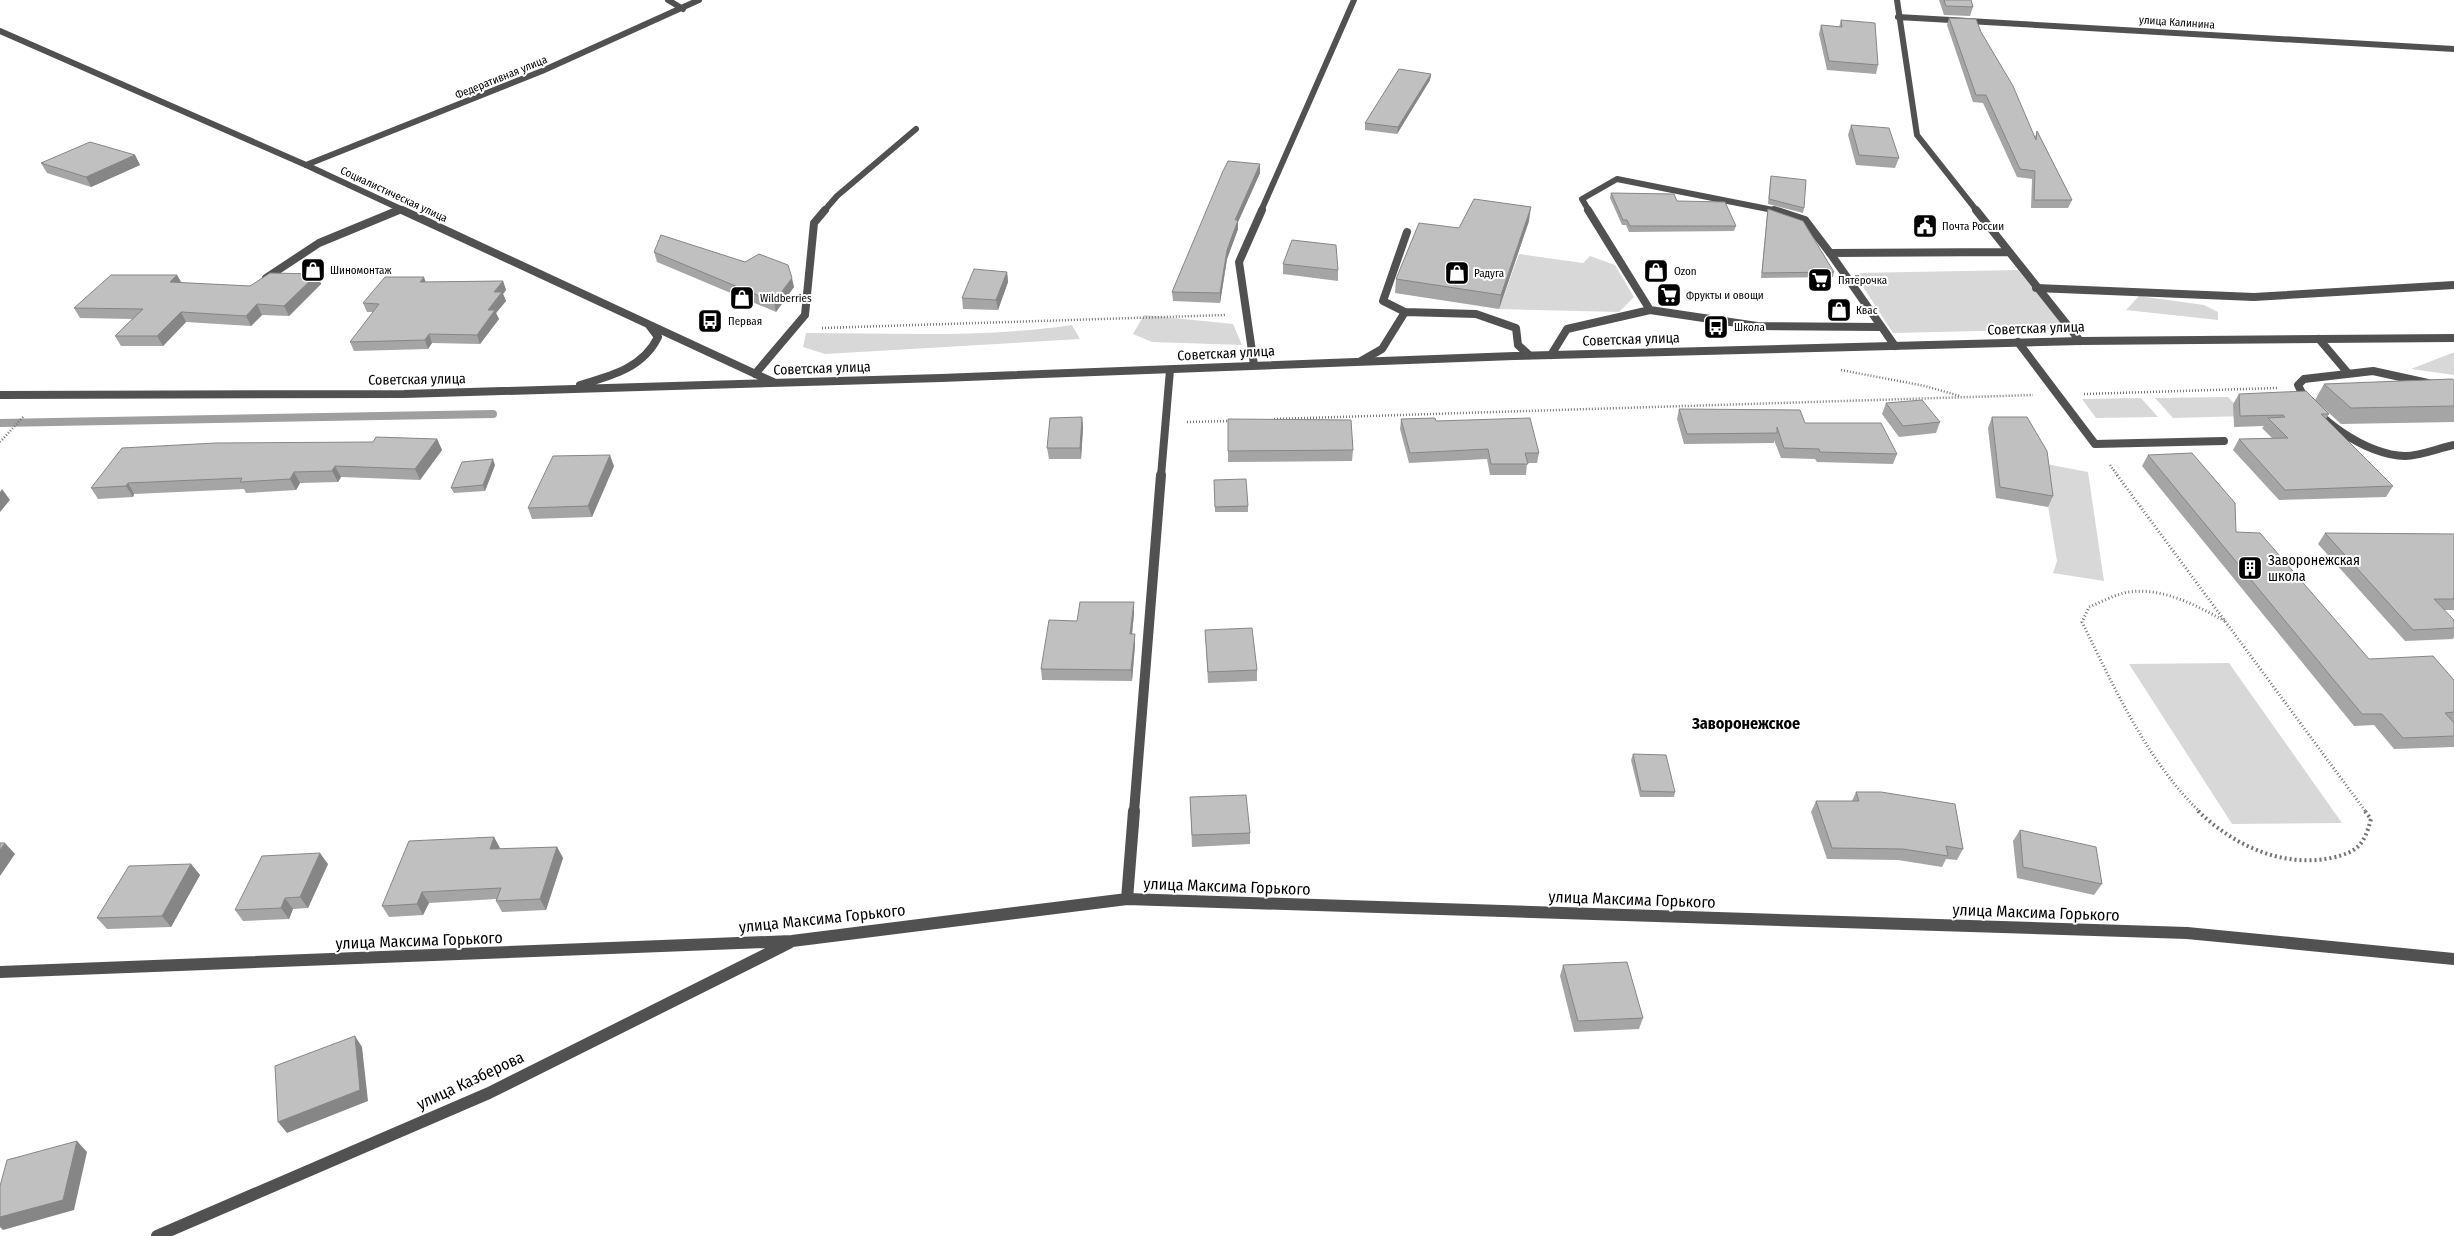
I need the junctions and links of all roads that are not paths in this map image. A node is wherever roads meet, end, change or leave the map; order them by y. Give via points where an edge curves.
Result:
1 (668, 0) edge
2 (699, 0) edge
3 (1354, 0) edge
4 (1897, 0) edge
5 (683, 9) junction
6 (1898, 18) junction
7 (0, 30) edge
8 (2454, 49) edge
9 (916, 129) dead end
10 (306, 165) junction
11 (400, 209) junction
12 (1407, 232) dead end
13 (2009, 252) junction
14 (1830, 253) junction
15 (266, 278) edge
16 (2454, 285) edge
17 (2036, 288) junction
18 (1650, 310) junction
19 (1405, 312) junction
20 (649, 324) junction
21 (1882, 326) junction
22 (2454, 338) edge
23 (2319, 339) junction
24 (2080, 341) junction
25 (2018, 342) junction
26 (1895, 346) junction
27 (1551, 355) junction
28 (1529, 356) junction
29 (1361, 361) junction
30 (1254, 365) junction
31 (1170, 370) junction
32 (2347, 372) junction
33 (755, 374) junction
34 (776, 384) junction
35 (564, 390) junction
36 (0, 395) edge
37 (2454, 395) edge
38 (2224, 441) dead end
39 (2454, 445) edge
40 (1127, 899) junction
41 (792, 941) junction
42 (2454, 959) edge
43 (0, 972) edge
44 (157, 1236) edge

1 - 5 street
2 - 5 street, Федеративная улица
3 - 30 street via 1239,262
4 - 6 street
5 - 10 street, Федеративная улица via 542,71
6 - 8 street, улица Калинина
6 - 13 street via 1917,135
7 - 10 street, Социалистическая улица
9 - 33 street via 837,196 814,223 805,315
10 - 11 street, Социалистическая улица
11 - 15 street via 320,243
11 - 20 street, Социалистическая улица
12 - 19 street via 1383,301
13 - 14 street
13 - 17 street
14 - 18 street via 1805,220 1767,208 1617,179 1582,199
14 - 21 street
16 - 17 street via 2254,297
17 - 24 street
18 - 21 street via 1757,326
18 - 27 street via 1568,329
19 - 28 street via 1484,316 1516,328 1518,345
19 - 29 street via 1382,349
20 - 33 street, Социалистическая улица
20 - 35 street via 658,337 655,347 644,357 614,376
21 - 26 street
22 - 23 street, Советская улица
23 - 24 street, Советская улица
23 - 32 street
24 - 25 street, Советская улица
25 - 26 street, Советская улица
25 - 38 street via 2095,444
26 - 27 street, Советская улица
27 - 28 street, Советская улица
28 - 29 street, Советская улица
29 - 30 street, Советская улица
30 - 31 street, Советская улица
31 - 34 street, Советская улица
31 - 40 street
32 - 37 street via 2373,370 2437,385
32 - 39 street via 2304,379 2299,387 2304,399 2352,441 2405,456
33 - 34 street, Социалистическая улица
34 - 35 street, Советская улица
35 - 36 street, Советская улица
40 - 41 street, улица Максима Горького
40 - 42 street, улица Максима Горького via 2187,933
41 - 43 street, улица Максима Горького
41 - 44 street, улица Казберова via 489,1093

